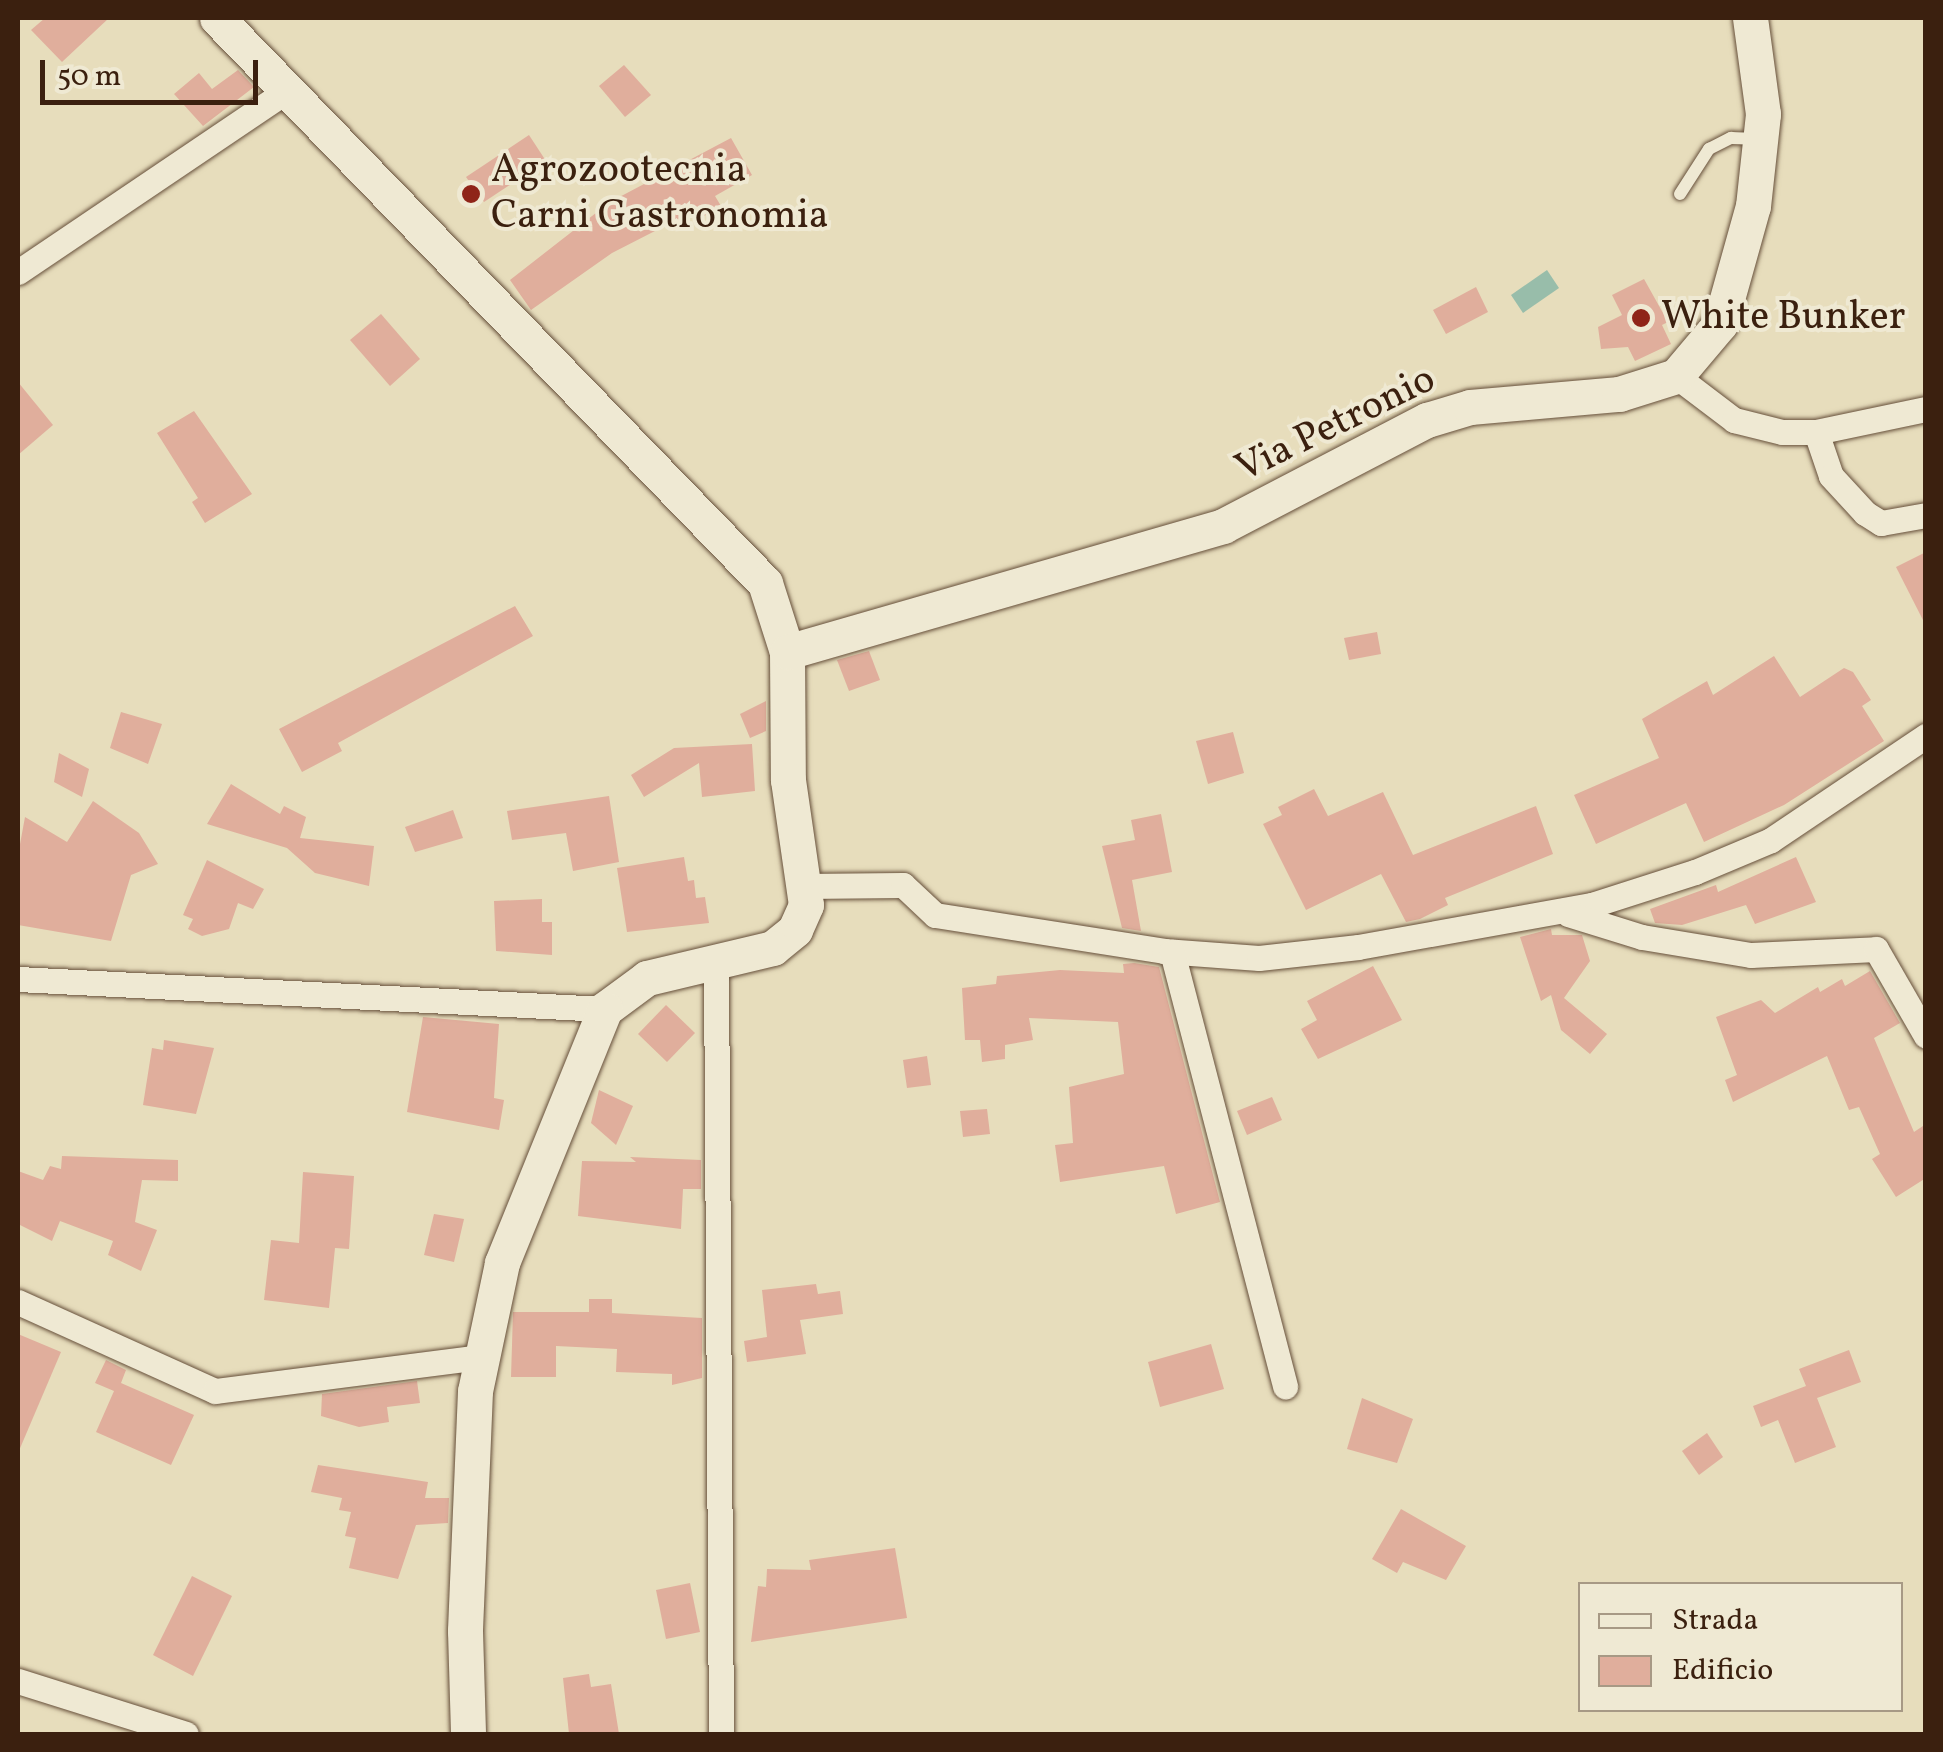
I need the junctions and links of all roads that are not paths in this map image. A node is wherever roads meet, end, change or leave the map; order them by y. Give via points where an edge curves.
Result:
1 (217, 18) edge
2 (1750, 18) edge
3 (288, 90) junction
4 (1763, 140) junction
5 (1680, 194) dead end
6 (18, 272) edge
7 (1676, 376) junction
8 (1926, 409) edge
9 (1816, 432) junction
10 (1926, 515) edge
11 (787, 652) junction
12 (1926, 736) edge
13 (804, 886) junction
14 (1557, 912) junction
15 (1172, 952) junction
16 (716, 966) junction
17 (18, 979) edge
18 (605, 1009) junction
19 (1926, 1036) edge
20 (18, 1302) edge
21 (479, 1357) junction
22 (1285, 1386) dead end
23 (18, 1681) edge
24 (186, 1734) edge
25 (468, 1734) edge
26 (721, 1734) edge

1 - 3 street
2 - 4 street
3 - 6 street
3 - 11 street via 766,583
4 - 5 lane via 1731,138 1709,148
4 - 7 street via 1720,324
7 - 9 street via 1734,420
7 - 11 street, Via Petronio via 1620,394 1470,407 1427,420 1223,526
8 - 9 street
9 - 10 street via 1831,476 1865,513 1880,523
11 - 13 street via 788,780
12 - 14 street via 1771,840 1695,872
13 - 15 street via 903,884 935,915
13 - 16 street via 806,905 795,930 772,948
14 - 15 street via 1279,956
14 - 19 street via 1642,937 1751,955 1876,948
15 - 22 street
16 - 18 street via 647,978
16 - 26 street
17 - 18 street
18 - 21 street via 502,1264
20 - 21 street via 215,1391
21 - 25 street via 465,1631
23 - 24 street

